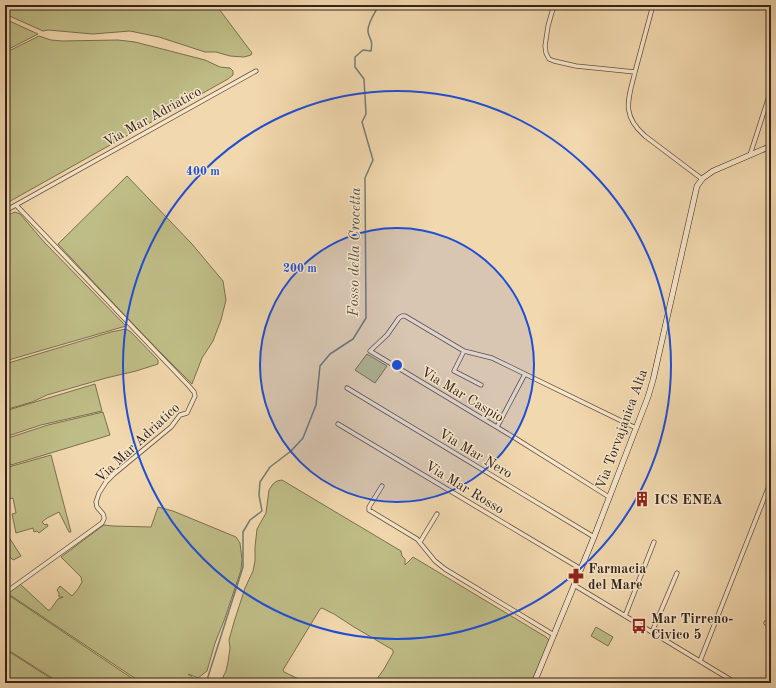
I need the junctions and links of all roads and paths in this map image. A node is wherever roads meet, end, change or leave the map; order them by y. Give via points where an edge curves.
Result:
1 (554, 5) edge
2 (653, 5) edge
3 (256, 71) dead end
4 (635, 72) junction
5 (771, 90) edge
6 (771, 146) edge
7 (750, 155) junction
8 (702, 179) junction
9 (16, 205) junction
10 (5, 211) edge
11 (464, 351) junction
12 (525, 374) junction
13 (481, 385) dead end
14 (346, 388) dead end
15 (338, 424) dead end
16 (496, 427) junction
17 (636, 428) junction
18 (771, 481) edge
19 (382, 486) dead end
20 (609, 497) junction
21 (437, 514) dead end
22 (594, 537) junction
23 (420, 542) junction
24 (654, 542) dead end
25 (581, 569) junction
26 (677, 573) dead end
27 (574, 586) junction
28 (5, 593) edge
29 (625, 616) junction
30 (766, 623) dead end
31 (771, 626) edge
32 (652, 632) junction
33 (554, 635) junction
34 (700, 661) junction
35 (534, 683) edge
36 (736, 683) edge

1 - 4 street via 545,47 549,59 576,66
2 - 4 street
3 - 9 street, Via Mar Adriatico
4 - 8 street via 628,105 634,123 645,136
5 - 7 street
6 - 7 street
7 - 8 street via 714,170
8 - 17 street, Via Torvajanica Alta via 696,190 652,384
9 - 10 street, Via Mar Adriatico
9 - 28 street, Via Mar Adriatico via 193,390 195,396 187,413 180,415 174,424 102,487 96,503 104,515 102,523
11 - 12 street via 492,358
11 - 13 street, Via Mar Caspio via 454,371
11 - 16 street, Via Mar Caspio via 406,316 399,318 385,337 370,351
12 - 16 street
12 - 17 street
14 - 22 street, Via Mar Nero
15 - 25 street, Via Mar Rosso
16 - 20 street, Via Mar Caspio
17 - 20 street, Via Torvajanica Alta
18 - 34 street
19 - 23 street via 369,510
20 - 22 street, Via Torvajanica Alta
21 - 23 street
22 - 25 street, Via Torvajanica Alta
23 - 33 street via 444,568
24 - 29 street
25 - 27 street, Via Torvajanica Alta
26 - 32 street
27 - 29 street
27 - 33 street, Via Torvajanica Alta
29 - 32 street
30 - 31 street
32 - 34 street
33 - 35 street, Via Torvajanica Alta
34 - 36 street

